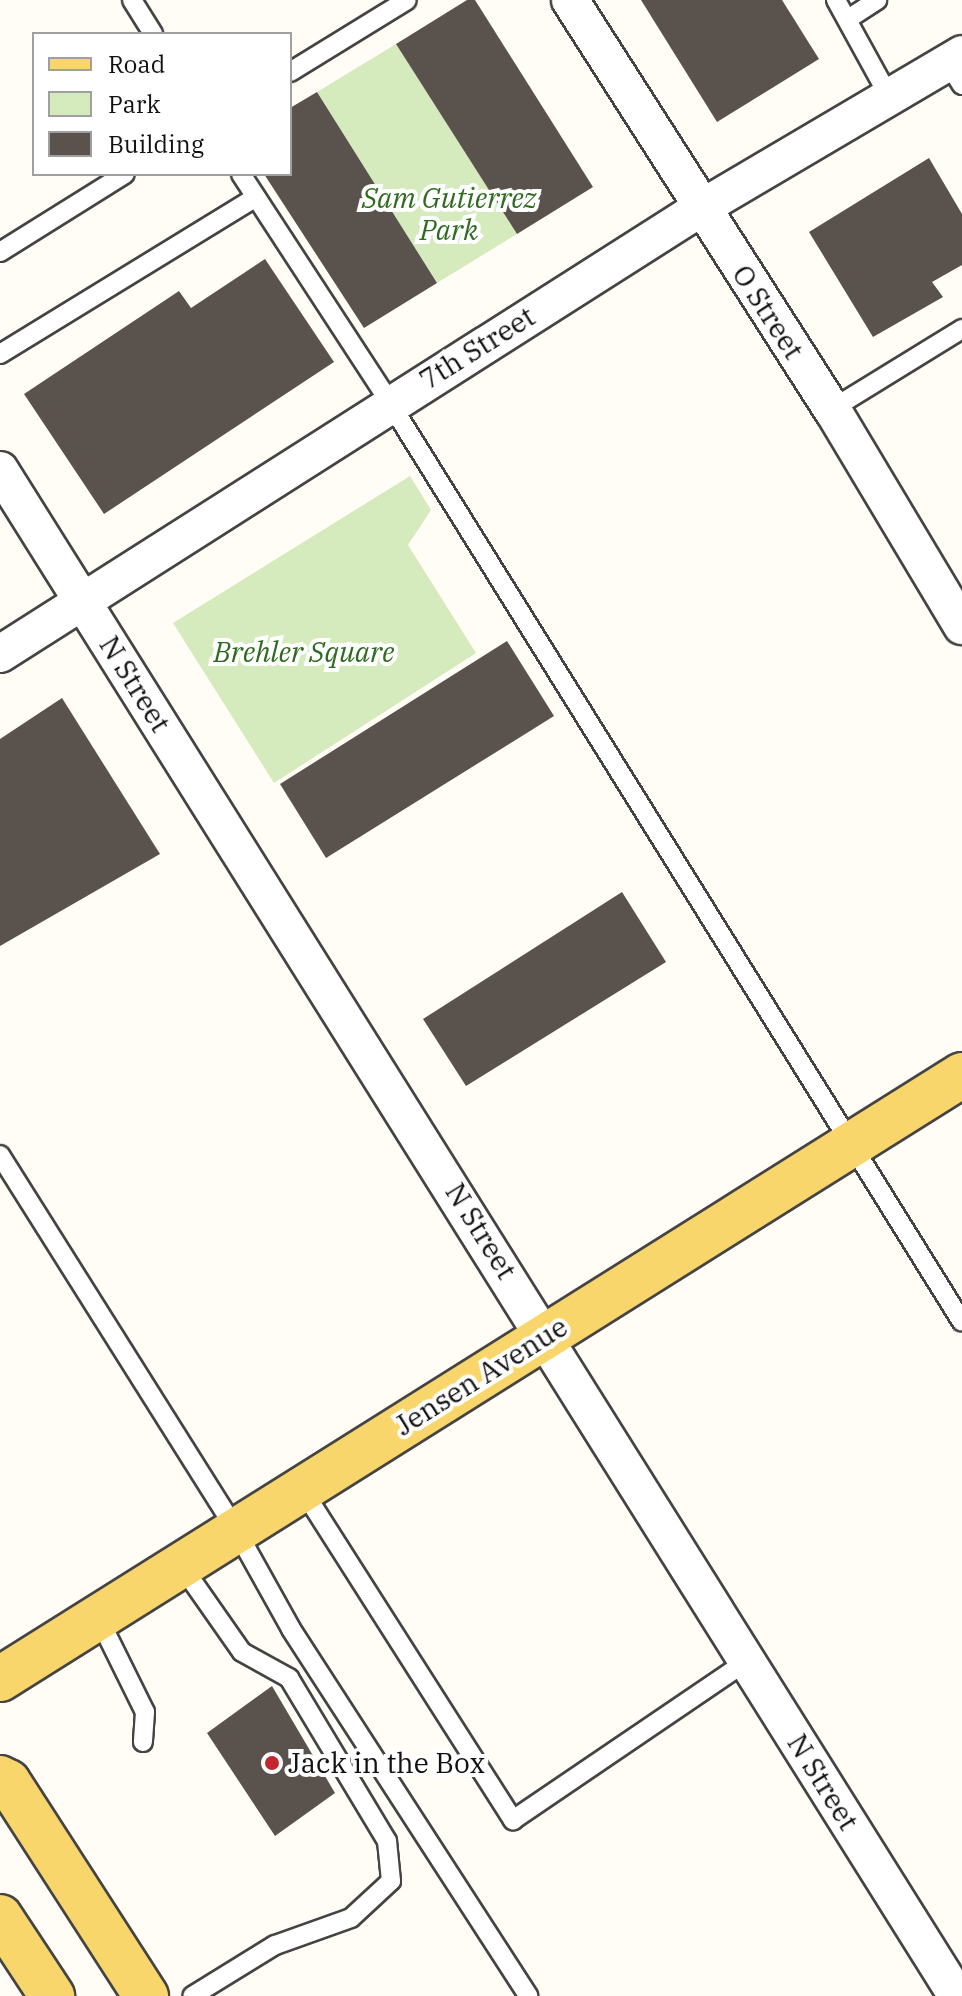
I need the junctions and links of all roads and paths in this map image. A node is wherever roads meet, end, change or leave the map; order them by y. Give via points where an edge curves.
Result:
1 (132, 0) edge
2 (407, 0) edge
3 (570, 0) edge
4 (836, 0) edge
5 (877, 0) edge
6 (848, 19) junction
7 (152, 32) edge
8 (957, 68) edge
9 (292, 71) edge
10 (891, 100) junction
11 (122, 176) edge
12 (242, 176) edge
13 (256, 197) junction
14 (701, 208) junction
15 (0, 252) edge
16 (962, 329) edge
17 (0, 354) edge
18 (390, 403) junction
19 (832, 409) junction
20 (0, 470) edge
21 (83, 602) junction
22 (962, 626) edge
23 (0, 654) edge
24 (962, 1075) edge
25 (848, 1146) junction
26 (0, 1155) edge
27 (962, 1322) edge
28 (547, 1336) junction
29 (302, 1489) junction
30 (236, 1530) junction
31 (181, 1565) junction
32 (98, 1617) junction
33 (747, 1661) junction
34 (0, 1679) edge
35 (143, 1742) dead end
36 (0, 1778) edge
37 (0, 1917) edge
38 (52, 1996) edge
39 (146, 1996) edge
40 (192, 1996) edge
41 (528, 1996) edge
42 (957, 1996) edge

1 - 7 lane
2 - 9 lane
3 - 14 street, O Street
4 - 6 lane
5 - 6 lane
6 - 10 lane
8 - 10 street, 7th Street
10 - 14 street, 7th Street
11 - 15 lane
12 - 13 lane
13 - 17 lane
13 - 18 lane
14 - 18 street, 7th Street
14 - 19 street, O Street
16 - 19 lane
18 - 21 street, 7th Street
18 - 25 lane
19 - 22 street, O Street
20 - 21 street, N Street
21 - 23 street, 7th Street
21 - 28 street, N Street
24 - 25 main road, Jensen Avenue
25 - 27 lane
25 - 28 main road, Jensen Avenue
26 - 30 lane
28 - 29 main road, Jensen Avenue
28 - 33 street, N Street
29 - 30 main road, Jensen Avenue
29 - 33 lane via 513,1820
30 - 31 main road, Jensen Avenue
30 - 41 lane via 291,1629
31 - 32 main road, Jensen Avenue
31 - 40 lane via 242,1652 289,1678 387,1841 391,1881 351,1918 275,1945
32 - 34 main road, Jensen Avenue
32 - 35 lane via 145,1712
33 - 42 street, N Street
36 - 39 main road via 8,1782
37 - 38 main road

